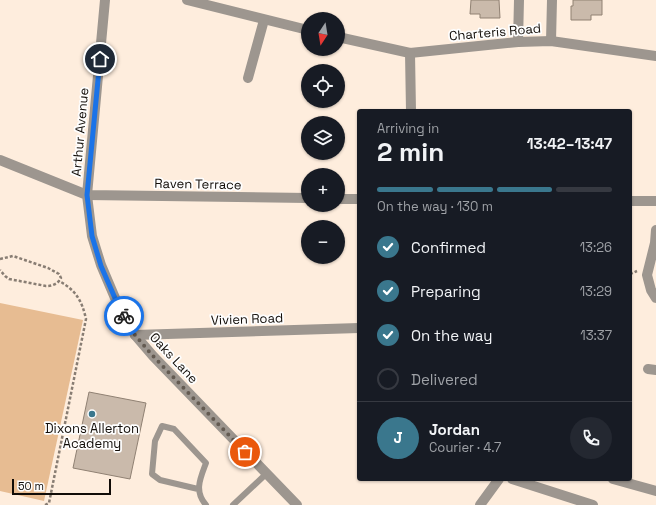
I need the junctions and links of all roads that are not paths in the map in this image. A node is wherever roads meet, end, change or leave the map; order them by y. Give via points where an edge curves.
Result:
1 (105, 0) edge
2 (187, 0) edge
3 (519, 0) edge
4 (552, 0) edge
5 (264, 20) junction
6 (301, 28) edge
7 (345, 38) edge
8 (551, 41) junction
9 (518, 42) junction
10 (410, 53) junction
11 (656, 56) edge
12 (248, 78) dead end
13 (411, 109) edge
14 (0, 160) edge
15 (87, 195) junction
16 (301, 198) edge
17 (345, 199) edge
18 (357, 199) edge
19 (632, 200) edge
20 (656, 201) edge
21 (656, 230) edge
22 (656, 298) edge
23 (357, 328) edge
24 (135, 335) junction
25 (266, 474) junction
26 (498, 481) edge
27 (518, 481) edge
28 (620, 481) edge
29 (198, 489) junction
30 (656, 491) edge
31 (206, 505) edge
32 (234, 505) edge
33 (297, 505) edge
34 (480, 505) edge
35 (593, 505) edge

1 - 15 street, Arthur Avenue
2 - 5 street
3 - 9 street
4 - 8 street
5 - 6 street
5 - 12 street
7 - 10 street, Charteris Road
8 - 9 street, Charteris Road
8 - 11 street, Charteris Road
9 - 10 street, Charteris Road
10 - 13 street
14 - 15 street
15 - 16 street, Raven Terrace
15 - 24 street, Oaks Lane via 92,236 101,266
17 - 18 street
19 - 20 street
21 - 22 street via 647,275
23 - 24 street, Vivien Road
24 - 25 street, Oaks Lane
25 - 32 lane
25 - 33 street, Oaks Lane
26 - 34 street
27 - 35 street
28 - 30 street
29 - 29 lane via 206,463 174,429 162,426 155,441 152,474 160,480
29 - 31 lane

